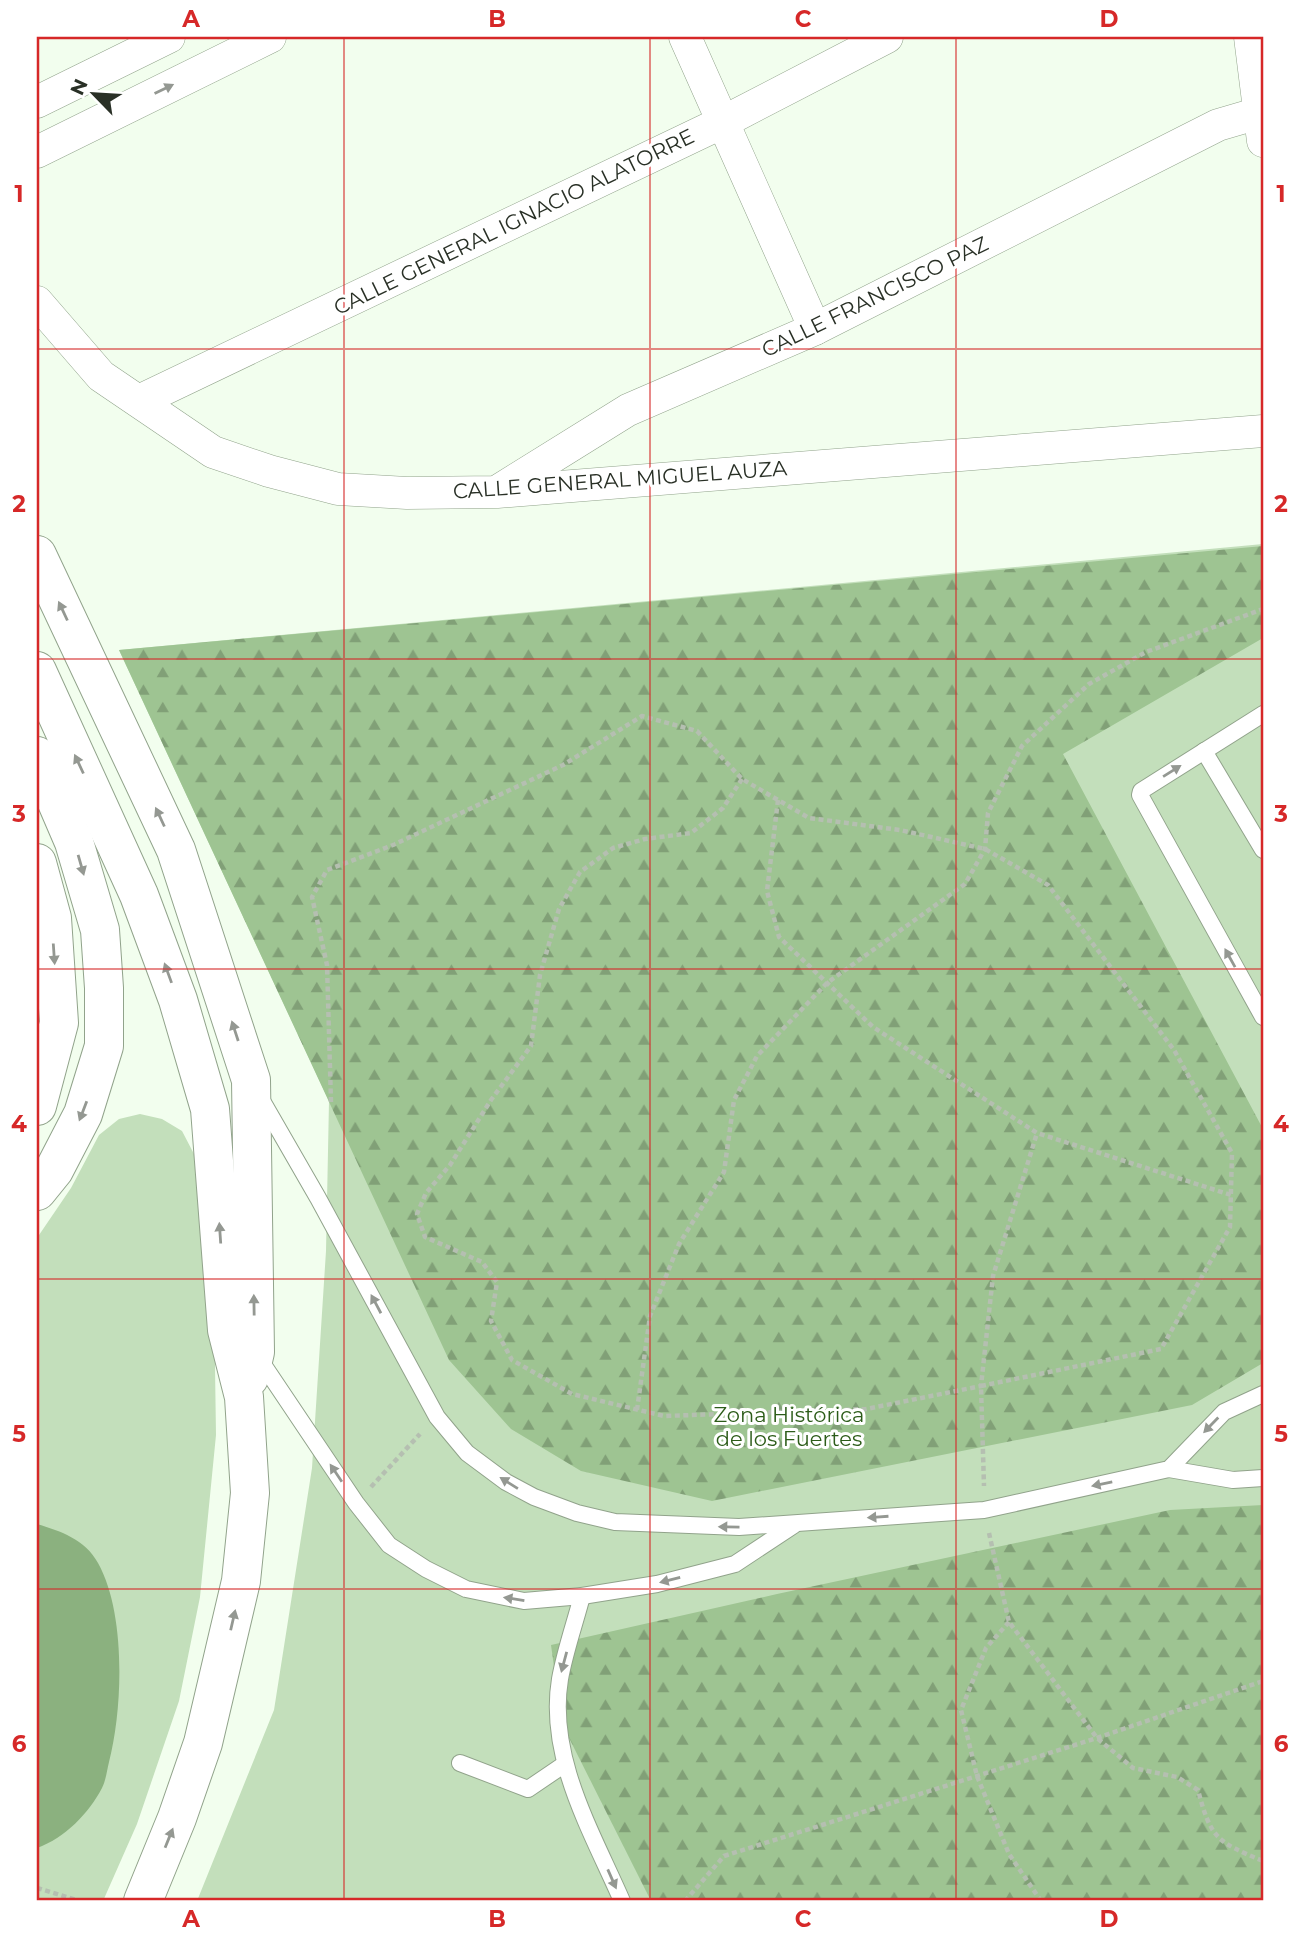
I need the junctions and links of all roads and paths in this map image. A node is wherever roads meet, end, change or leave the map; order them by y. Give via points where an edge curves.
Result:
1 (169, 37) edge
2 (270, 37) edge
3 (685, 37) edge
4 (887, 37) edge
5 (1250, 37) edge
6 (37, 102) edge
7 (723, 122) junction
8 (1261, 127) edge
9 (37, 152) edge
10 (37, 302) edge
11 (815, 329) junction
12 (139, 401) junction
13 (1263, 430) edge
14 (497, 492) junction
15 (37, 555) edge
16 (1263, 609) edge
17 (37, 671) edge
18 (1262, 719) edge
19 (1204, 751) junction
20 (37, 756) edge
21 (742, 779) junction
22 (778, 800) junction
23 (985, 849) junction
24 (1263, 850) edge
25 (37, 863) edge
26 (827, 983) junction
27 (1263, 1017) edge
28 (251, 1080) junction
29 (331, 1102) dead end
30 (37, 1106) edge
31 (1037, 1133) junction
32 (37, 1191) edge
33 (1231, 1195) junction
34 (241, 1341) junction
35 (981, 1385) junction
36 (1263, 1394) edge
37 (637, 1410) junction
38 (437, 1417) junction
39 (1169, 1469) junction
40 (1263, 1478) edge
41 (356, 1503) junction
42 (984, 1510) junction
43 (797, 1523) junction
44 (582, 1596) junction
45 (1009, 1622) junction
46 (1263, 1681) edge
47 (1097, 1738) junction
48 (460, 1763) dead end
49 (565, 1764) junction
50 (976, 1776) junction
51 (1263, 1861) edge
52 (37, 1888) edge
53 (80, 1901) edge
54 (143, 1901) edge
55 (622, 1901) edge
56 (685, 1901) edge
57 (1041, 1901) edge

1 - 6 street
9 -> 2 street
3 - 7 street
4 - 7 street, CALLE GENERAL IGNACIO ALATORRE
5 - 8 street
7 - 11 street
7 - 12 street, CALLE GENERAL IGNACIO ALATORRE
8 - 11 street, CALLE FRANCISCO PAZ via 1218,125
10 - 12 street, CALLE GENERAL MIGUEL AUZA via 101,376
11 - 14 street, CALLE FRANCISCO PAZ via 628,410
12 - 14 street, CALLE GENERAL MIGUEL AUZA via 213,452 338,489
13 - 14 street, CALLE GENERAL MIGUEL AUZA
28 -> 15 main road via 176,850
16 - 23 path via 1146,652 1090,684 1022,746 988,813
34 -> 17 main road via 210,1109 178,1000 139,895
18 - 19 lane
19 - 24 lane
27 -> 19 lane via 1140,798 1141,791
20 -> 32 main road via 74,842 100,930 104,988 104,1046 83,1114 54,1170
21 - 22 path
21 - 29 path via 696,731 642,716 563,765 393,845 327,870 312,897 327,965
21 - 37 path via 723,808 691,833 613,848 580,872 559,909 540,975 531,1046 426,1193 417,1214 425,1237 482,1262 498,1282 491,1321 512,1360 572,1394
22 - 23 path via 808,818 900,830
22 - 26 path via 767,891 779,937
23 - 26 path via 965,884
23 - 33 path via 1048,885 1174,1051 1232,1153
25 -> 30 main road via 52,918 59,1023
26 - 31 path via 873,1027
26 - 37 path via 757,1056 734,1100 724,1172 680,1244 650,1316
34 -> 28 main road
38 -> 28 lane
31 - 33 path
31 - 35 path via 993,1276
33 - 35 path via 1230,1227 1161,1349
41 -> 34 lane
54 -> 34 main road via 203,1743 241,1581 250,1493
35 - 37 path via 866,1409 664,1416
35 - 42 path
36 -> 39 lane via 1224,1412
38 - 41 path
43 -> 38 lane via 739,1527 654,1524 614,1522 577,1513 506,1482 467,1453
39 - 40 lane via 1233,1480
39 -> 42 lane
44 -> 41 lane via 524,1601 466,1589 388,1545
42 -> 43 lane
42 - 45 path
43 -> 44 lane via 735,1564 657,1584
44 -> 49 lane via 560,1679 558,1722
45 - 47 path
45 - 50 path via 986,1648 961,1710
46 - 47 path
47 - 50 path
47 - 51 path via 1133,1768 1177,1777 1198,1790 1206,1821 1225,1845
48 - 49 lane via 528,1789
49 -> 55 lane
50 - 56 path via 724,1856
50 - 57 path via 1009,1854
52 - 53 path

